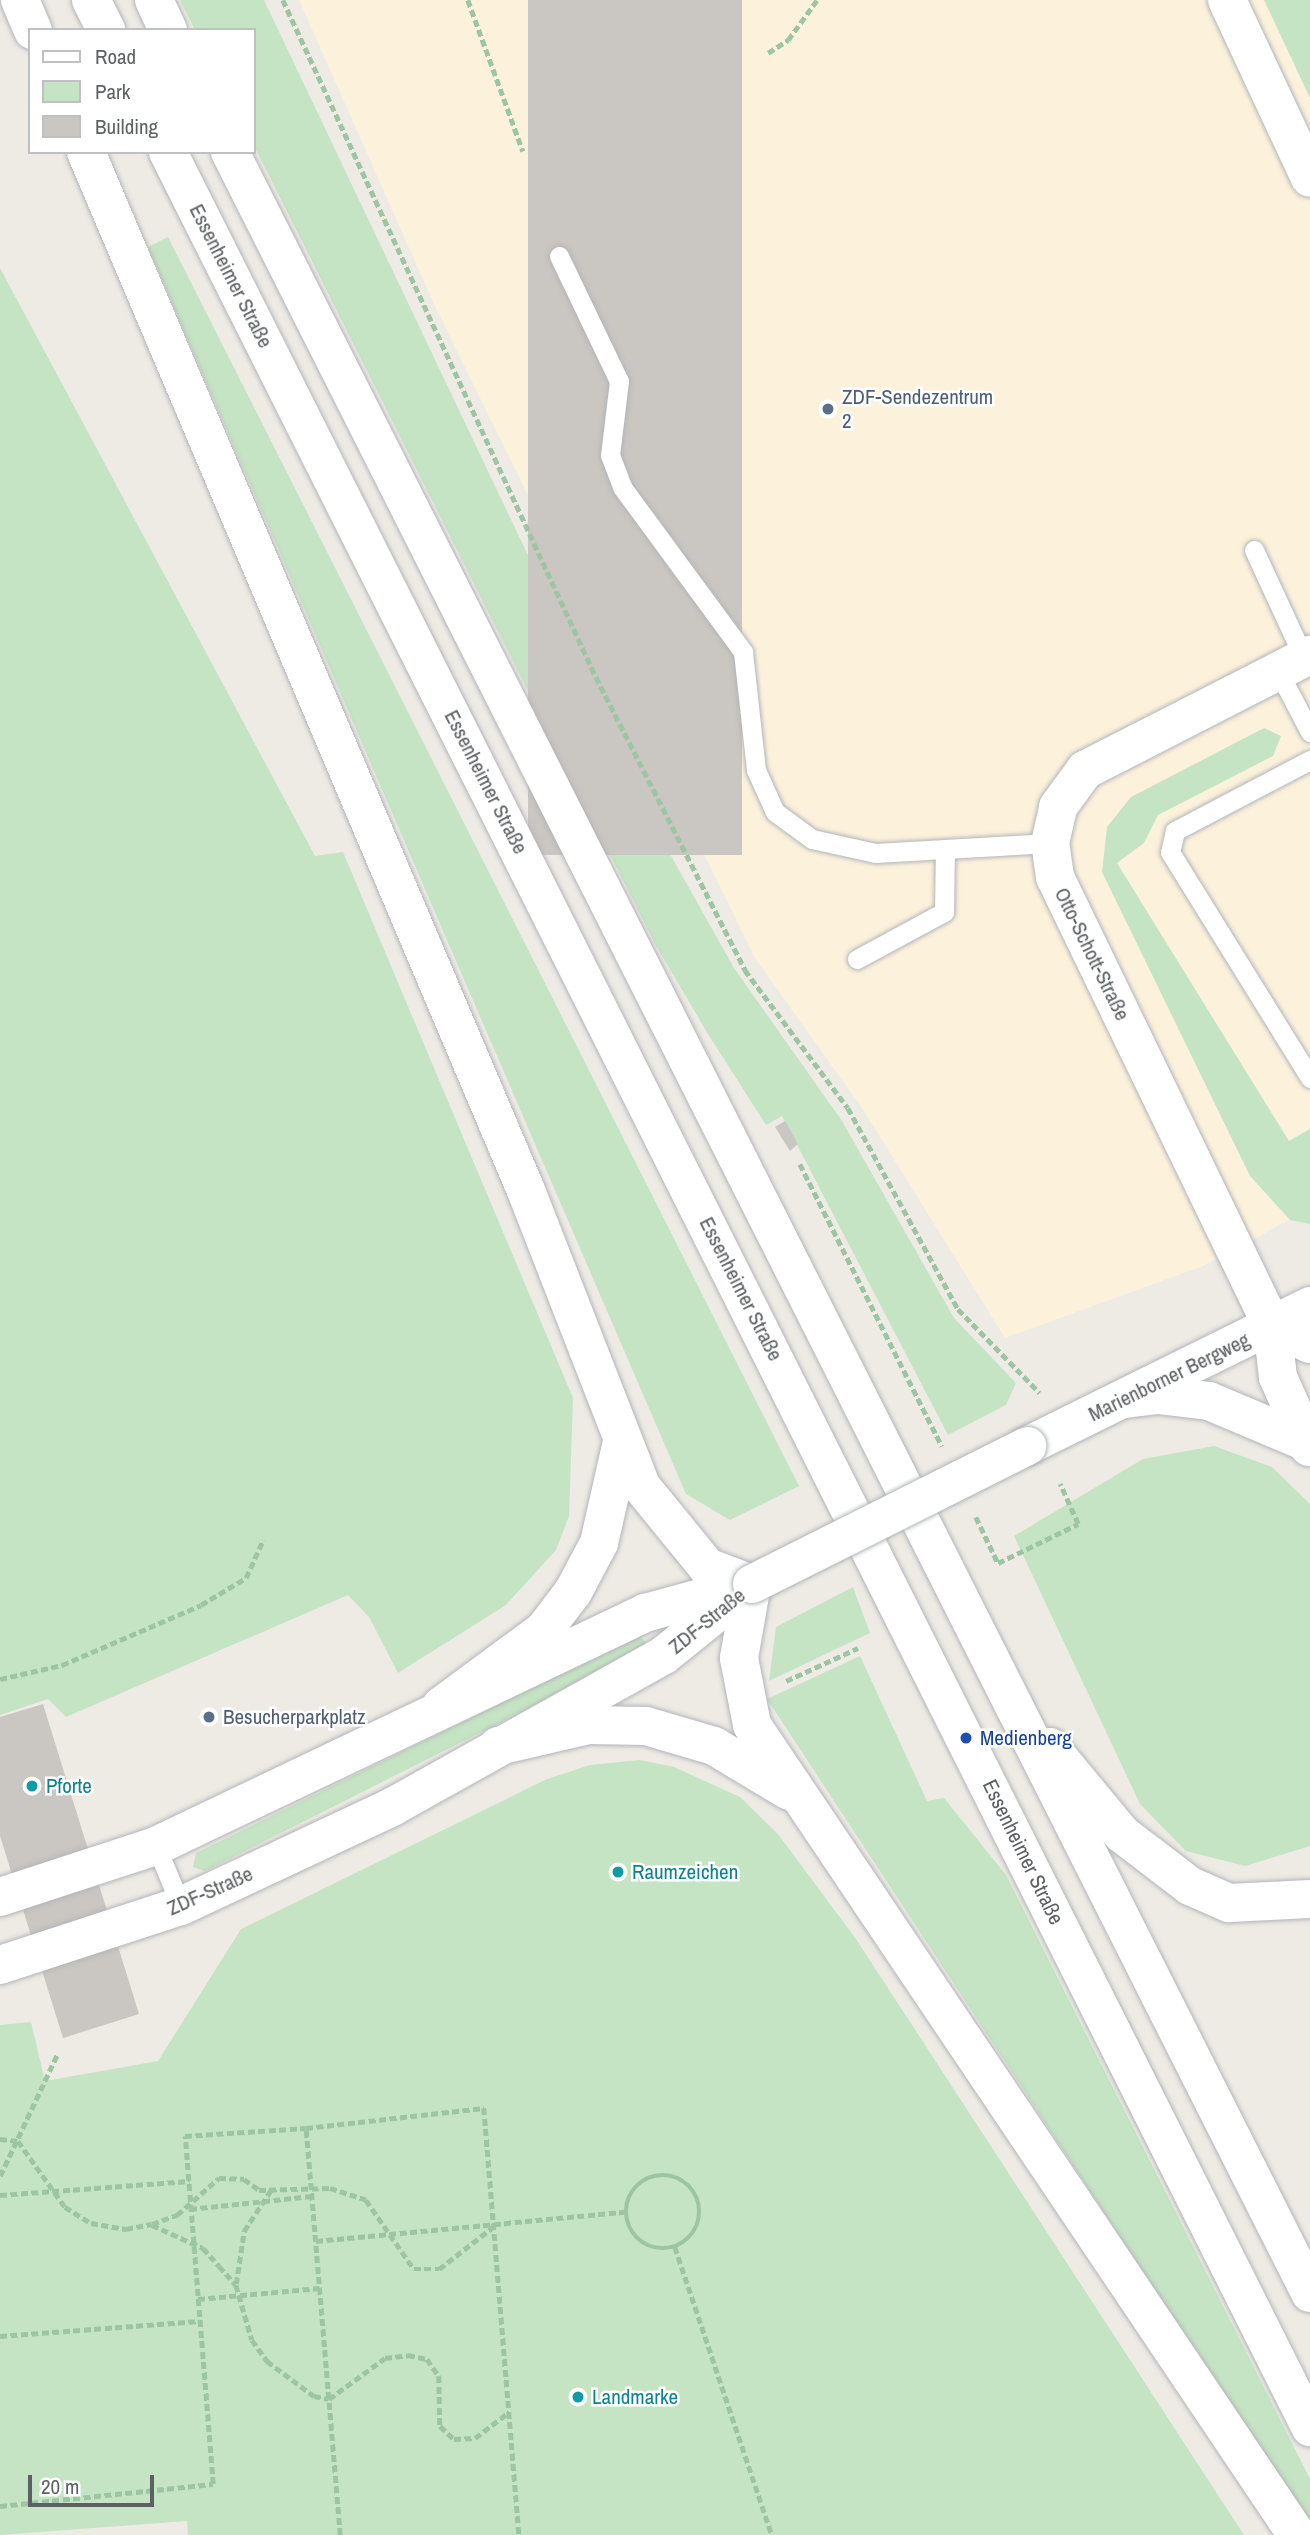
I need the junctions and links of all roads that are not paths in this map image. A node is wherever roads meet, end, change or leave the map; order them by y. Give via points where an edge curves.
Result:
1 (20, 0) edge
2 (91, 0) edge
3 (154, 0) edge
4 (1227, 0) edge
5 (32, 28) edge
6 (105, 28) edge
7 (168, 28) edge
8 (87, 154) edge
9 (169, 154) edge
10 (231, 154) edge
11 (1310, 178) edge
12 (559, 256) dead end
13 (1254, 550) dead end
14 (1297, 662) edge
15 (1310, 732) edge
16 (1310, 760) edge
17 (1050, 843) junction
18 (945, 851) junction
19 (857, 959) dead end
20 (1310, 1079) edge
21 (1310, 1306) edge
22 (1272, 1326) junction
23 (1310, 1344) edge
24 (1125, 1399) junction
25 (622, 1442) junction
26 (1308, 1445) edge
27 (752, 1584) junction
28 (1008, 1697) junction
29 (441, 1706) junction
30 (498, 1746) junction
31 (802, 1800) junction
32 (156, 1846) junction
33 (0, 1897) edge
34 (1310, 1899) edge
35 (181, 1906) junction
36 (0, 1965) edge
37 (1310, 2293) edge
38 (1310, 2427) edge
39 (1297, 2535) edge

1 - 5 main road
2 - 6 main road
3 - 7 main road
4 - 11 main road
8 - 25 main road via 516,1168
9 - 38 main road, Essenheimer Straße
10 - 28 main road
12 - 18 lane via 619,381 610,455 622,487 743,652 756,769 775,812 812,839 875,853
13 - 14 lane
14 - 15 lane
14 - 17 main road, Otto-Schott-Straße via 1085,771 1058,807
16 - 20 lane via 1175,831 1170,852
17 - 18 lane
17 - 22 main road, Otto-Schott-Straße via 1055,877
18 - 19 lane via 944,912
21 - 22 main road, Marienborner Bergweg
22 - 23 main road
22 - 24 main road, Marienborner Bergweg
22 - 26 main road, Otto-Schott-Straße via 1278,1377
24 - 26 main road via 1160,1395 1209,1401
24 - 27 main road, Marienborner Bergweg, bridge
25 - 27 main road via 654,1509 681,1543 707,1567
25 - 29 main road via 599,1543 573,1592 544,1630
27 - 29 main road, ZDF-Straße via 645,1613
27 - 30 main road, ZDF-Straße via 673,1649
27 - 31 main road via 739,1658 744,1704
28 - 34 main road via 1152,1863 1229,1903
28 - 37 main road
29 - 32 main road, ZDF-Straße
30 - 31 main road via 589,1725 646,1726 714,1746
30 - 35 main road, ZDF-Straße via 394,1806
31 - 39 main road
32 - 33 main road, ZDF-Straße
32 - 35 lane
35 - 36 main road, ZDF-Straße

